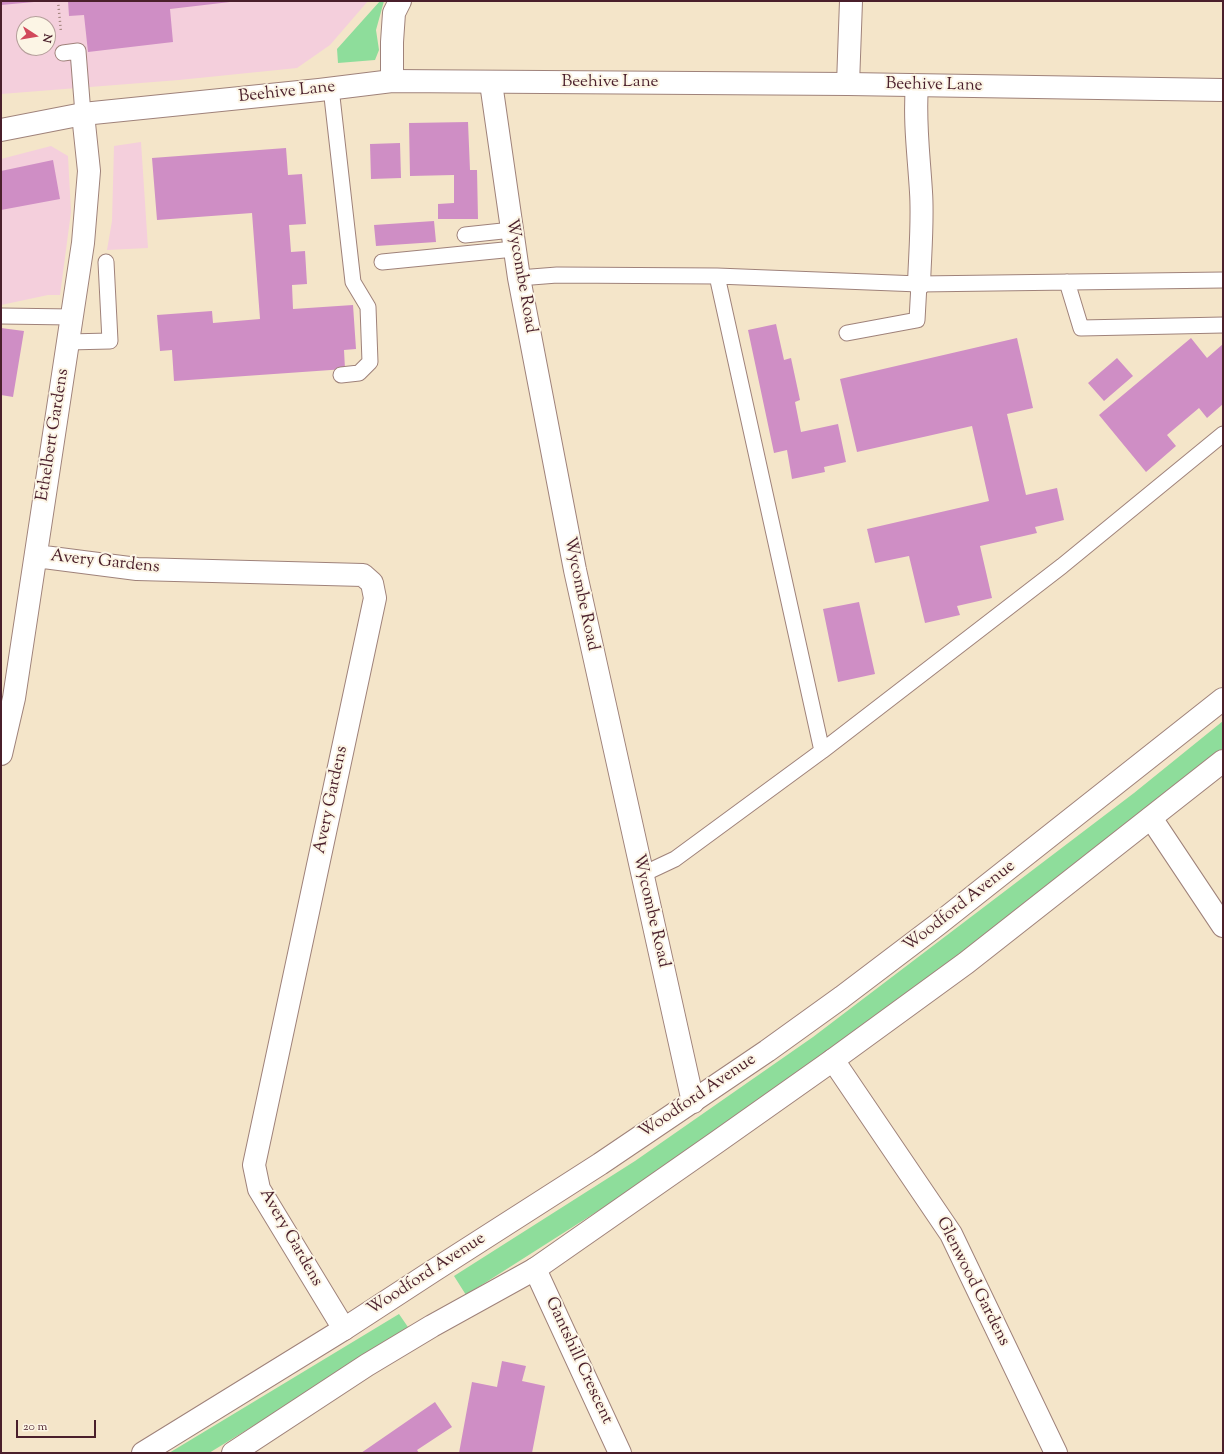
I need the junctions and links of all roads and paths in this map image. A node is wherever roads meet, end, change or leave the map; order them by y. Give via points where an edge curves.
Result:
1 (58, 1) edge
2 (400, 1) edge
3 (851, 1) edge
4 (63, 53) joint
5 (392, 81) junction
6 (491, 82) junction
7 (848, 84) junction
8 (917, 86) junction
9 (331, 88) junction
10 (1223, 90) edge
11 (84, 114) junction
12 (1, 130) edge
13 (465, 235) dead end
14 (513, 240) junction
15 (106, 262) dead end
16 (382, 262) dead end
17 (717, 276) junction
18 (519, 278) junction
19 (1223, 280) edge
20 (1067, 282) junction
21 (919, 284) junction
22 (1, 316) edge
23 (72, 317) junction
24 (1223, 325) edge
25 (847, 332) dead end
26 (68, 342) junction
27 (341, 375) dead end
28 (1223, 434) edge
29 (36, 556) junction
30 (1223, 699) edge
31 (822, 750) junction
32 (1, 754) edge
33 (1223, 761) edge
34 (1151, 818) junction
35 (642, 875) junction
36 (1223, 926) edge
37 (833, 1060) junction
38 (693, 1102) junction
39 (535, 1269) junction
40 (344, 1329) junction
41 (259, 1437) junction
42 (143, 1453) edge
43 (233, 1453) edge
44 (243, 1453) edge
45 (620, 1453) edge
46 (1056, 1453) edge

1 - 4 path
2 - 5 main road via 394,13
3 - 7 main road
4 - 11 lane via 78,51
5 - 6 main road, Beehive Lane
5 - 9 main road, Beehive Lane
6 - 7 main road, Beehive Lane
6 - 14 main road, Wycombe Road
7 - 8 main road, Beehive Lane
8 - 10 main road, Beehive Lane
8 - 21 main road via 922,194
9 - 11 main road, Beehive Lane
9 - 27 lane via 353,282 368,307 370,362 359,373
11 - 12 main road, Beehive Lane
11 - 23 main road, Ethelbert Gardens via 89,171 83,244
13 - 14 lane
14 - 16 lane
14 - 18 main road, Wycombe Road
15 - 26 lane via 110,341
17 - 18 lane via 557,275
17 - 21 lane
17 - 31 lane
18 - 35 main road, Wycombe Road via 575,570
19 - 20 lane
20 - 21 lane
20 - 24 lane via 1081,328
21 - 25 lane via 917,320
22 - 23 lane
23 - 26 main road, Ethelbert Gardens
26 - 29 main road, Ethelbert Gardens
28 - 31 lane via 1062,566
29 - 32 main road, Ethelbert Gardens via 14,698
29 - 40 main road, Avery Gardens via 137,569 363,575 372,583 375,598 254,1165 259,1189
30 - 38 main road, Woodford Avenue via 886,963
31 - 35 lane via 674,859
33 - 34 main road
34 - 36 main road
34 - 37 main road via 966,963
35 - 38 main road, Wycombe Road
37 - 39 main road
37 - 46 main road, Glenwood Gardens via 951,1234
38 - 40 main road, Woodford Avenue
39 - 41 main road via 367,1365
39 - 45 main road, Gantshill Crescent
40 - 42 main road, Woodford Avenue
41 - 43 main road
41 - 44 lane

